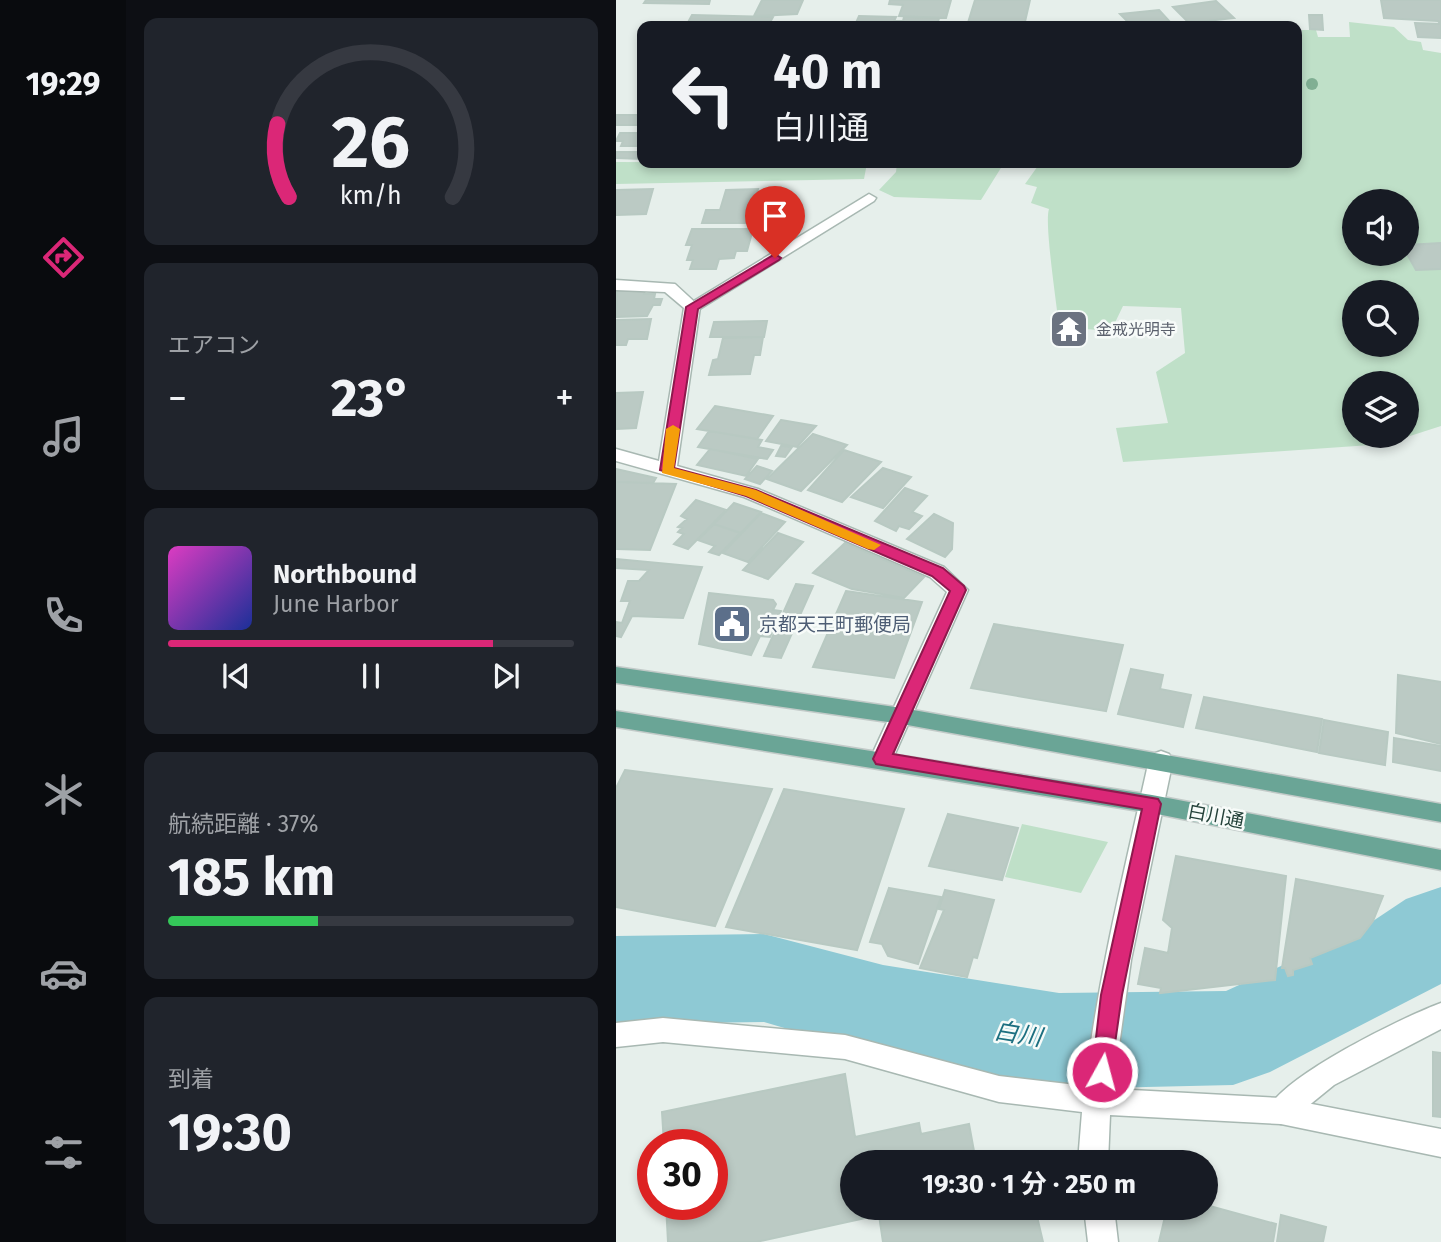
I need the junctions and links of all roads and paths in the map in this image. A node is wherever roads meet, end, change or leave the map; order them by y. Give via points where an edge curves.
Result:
1 (869, 198) dead end
2 (616, 285) edge
3 (692, 307) junction
4 (616, 455) edge
5 (667, 470) junction
6 (616, 675) edge
7 (902, 716) junction
8 (616, 719) edge
9 (882, 759) junction
10 (1161, 760) junction
11 (1152, 804) junction
12 (1441, 813) edge
13 (1441, 860) edge
14 (1441, 1015) edge
15 (616, 1035) edge
16 (1096, 1101) junction
17 (1281, 1111) junction
18 (1441, 1143) edge
19 (1094, 1150) edge
20 (1100, 1220) edge
21 (1103, 1242) edge

1 - 3 street
2 - 3 street via 669,287
3 - 5 street
4 - 5 street
5 - 7 street via 751,493 937,572 958,590
6 - 7 main road
7 - 9 street
7 - 10 main road
8 - 9 main road, 白川通
9 - 11 main road, 白川通
10 - 11 street
10 - 12 main road
11 - 13 main road, 白川通
11 - 16 street via 1111,995
14 - 17 street via 1324,1076
15 - 16 street via 663,1030 845,1047 999,1089
16 - 17 street
16 - 19 street
17 - 18 street
20 - 21 street

